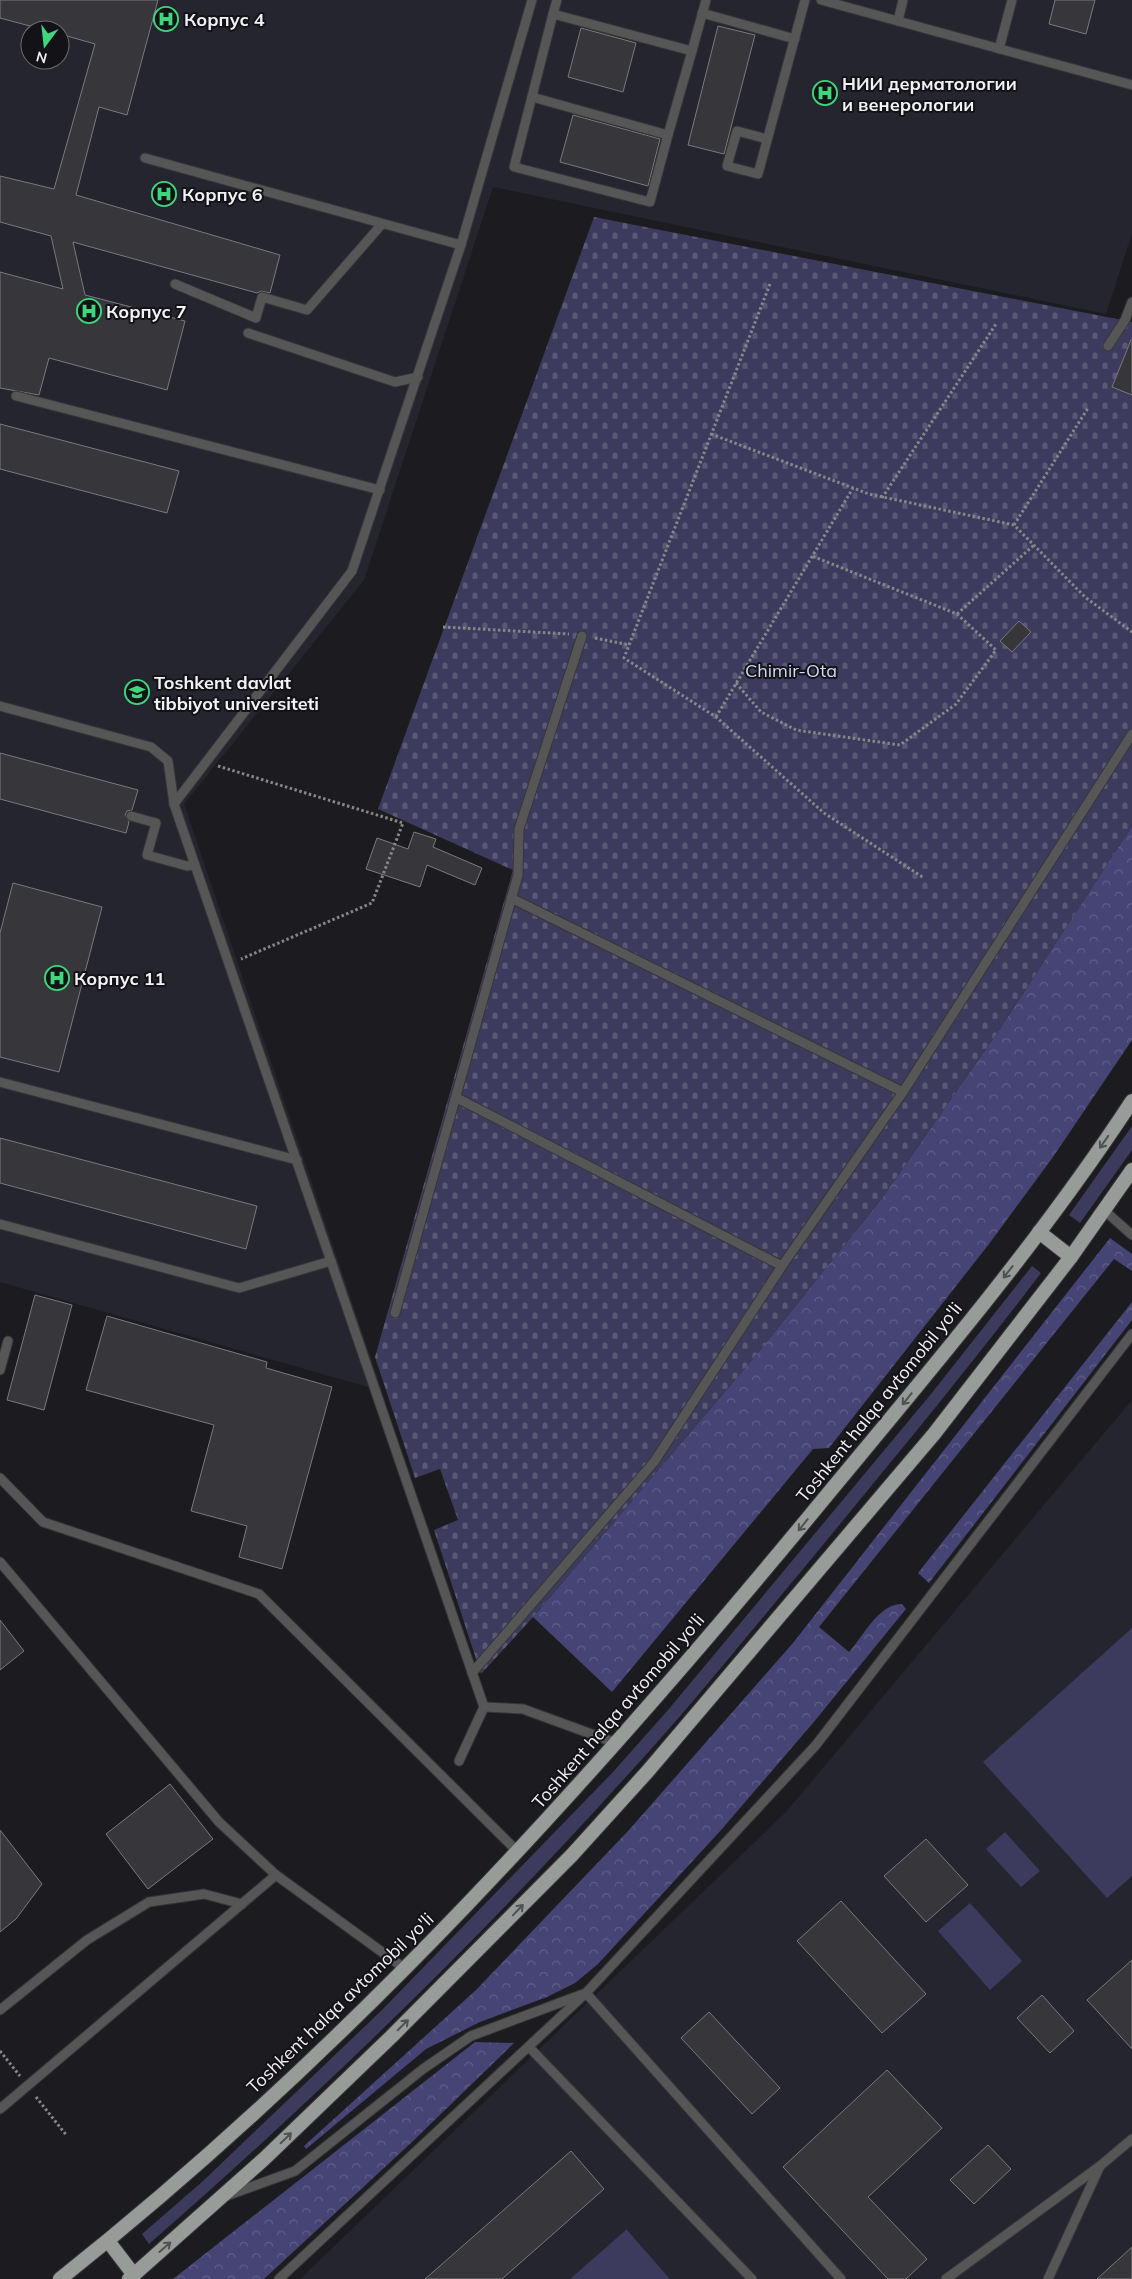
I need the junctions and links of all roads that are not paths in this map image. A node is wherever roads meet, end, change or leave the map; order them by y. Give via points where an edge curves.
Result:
1 (532, 0) edge
2 (557, 0) edge
3 (706, 0) edge
4 (805, 0) edge
5 (821, 0) edge
6 (903, 0) edge
7 (1012, 0) edge
8 (702, 13) junction
9 (553, 14) junction
10 (898, 21) junction
11 (795, 39) junction
12 (999, 49) junction
13 (692, 51) junction
14 (1132, 86) edge
15 (532, 97) junction
16 (668, 135) junction
17 (767, 140) junction
18 (145, 158) dead end
19 (382, 224) junction
20 (461, 245) junction
21 (175, 284) dead end
22 (1132, 302) edge
23 (248, 333) dead end
24 (1108, 346) dead end
25 (418, 377) junction
26 (16, 396) dead end
27 (380, 490) junction
28 (582, 636) road end
29 (0, 706) edge
30 (1132, 734) edge
31 (174, 804) junction
32 (131, 816) dead end
33 (196, 865) junction
34 (511, 898) junction
35 (0, 1082) edge
36 (904, 1092) junction
37 (457, 1098) junction
38 (1132, 1101) edge
39 (296, 1160) junction
40 (1132, 1170) edge
41 (1105, 1211) junction
42 (0, 1224) edge
43 (1039, 1232) junction
44 (1132, 1235) edge
45 (1071, 1257) junction
46 (331, 1261) junction
47 (782, 1266) junction
48 (395, 1313) dead end
49 (1132, 1334) edge
50 (8, 1341) dead end
51 (0, 1370) edge
52 (0, 1478) edge
53 (0, 1562) edge
54 (472, 1673) junction
55 (484, 1708) junction
56 (616, 1743) junction
57 (459, 1761) dead end
58 (518, 1851) junction
59 (276, 1875) junction
60 (242, 1904) junction
61 (404, 1968) junction
62 (586, 1993) junction
63 (0, 2010) edge
64 (529, 2047) junction
65 (0, 2109) edge
66 (1132, 2139) edge
67 (1100, 2166) junction
68 (222, 2198) junction
69 (108, 2241) junction
70 (131, 2277) edge
71 (60, 2279) edge
72 (279, 2279) edge
73 (752, 2279) edge
74 (841, 2279) edge
75 (946, 2279) edge
76 (1048, 2279) edge

1 - 20 lane
2 - 9 lane
3 - 8 lane
4 - 11 lane
5 - 10 lane
6 - 10 lane
7 - 12 lane
8 - 11 lane
8 - 13 lane
9 - 13 lane
9 - 15 lane
10 - 12 lane
11 - 17 lane
12 - 14 lane
13 - 16 lane
15 - 16 lane
15 - 16 lane via 514,167 650,202
17 - 17 lane via 737,131 728,166 758,174
18 - 19 lane
19 - 20 lane
19 - 21 lane via 307,310 262,297 256,318
20 - 25 lane
22 - 24 lane
23 - 25 lane via 395,382
25 - 27 lane
26 - 27 lane
27 - 31 lane via 352,571
28 - 34 lane via 519,829 518,875
29 - 31 lane via 150,747 168,761
30 - 36 lane
31 - 33 lane
32 - 33 lane via 156,822 147,855 187,866
33 - 39 lane
34 - 36 lane
34 - 37 lane
35 - 39 lane
36 - 47 lane
37 - 47 lane
37 - 48 lane
38 -> 43 highway, Toshkent halqa avtomobil yo'li
39 - 46 lane
40 - 41 highway
41 - 44 lane
41 - 45 highway
42 - 46 lane via 239,1288
43 - 45 highway
43 -> 56 highway, Toshkent halqa avtomobil yo'li via 884,1427
68 -> 45 highway via 474,1956 648,1771 934,1434
46 - 54 lane
47 - 54 lane via 654,1462
49 - 62 lane via 816,1745
50 - 51 lane
52 - 58 lane via 43,1522 259,1594
53 - 59 lane via 219,1822
54 - 55 lane
55 - 56 lane via 523,1709
55 - 57 lane
56 - 58 highway, Toshkent halqa avtomobil yo'li
58 - 61 highway, Toshkent halqa avtomobil yo'li
59 - 60 lane
59 - 61 lane
60 - 63 lane via 204,1894 149,1902 87,1940
60 - 65 lane
61 - 69 highway, Toshkent halqa avtomobil yo'li via 234,2132
62 - 64 lane
62 - 68 lane via 471,2036 423,2069 295,2171
62 - 74 lane
64 - 72 lane
64 - 73 lane
66 - 67 lane
67 - 75 lane
67 - 76 lane
70 -> 68 highway
69 - 70 highway
69 - 71 highway, Toshkent halqa avtomobil yo'li

